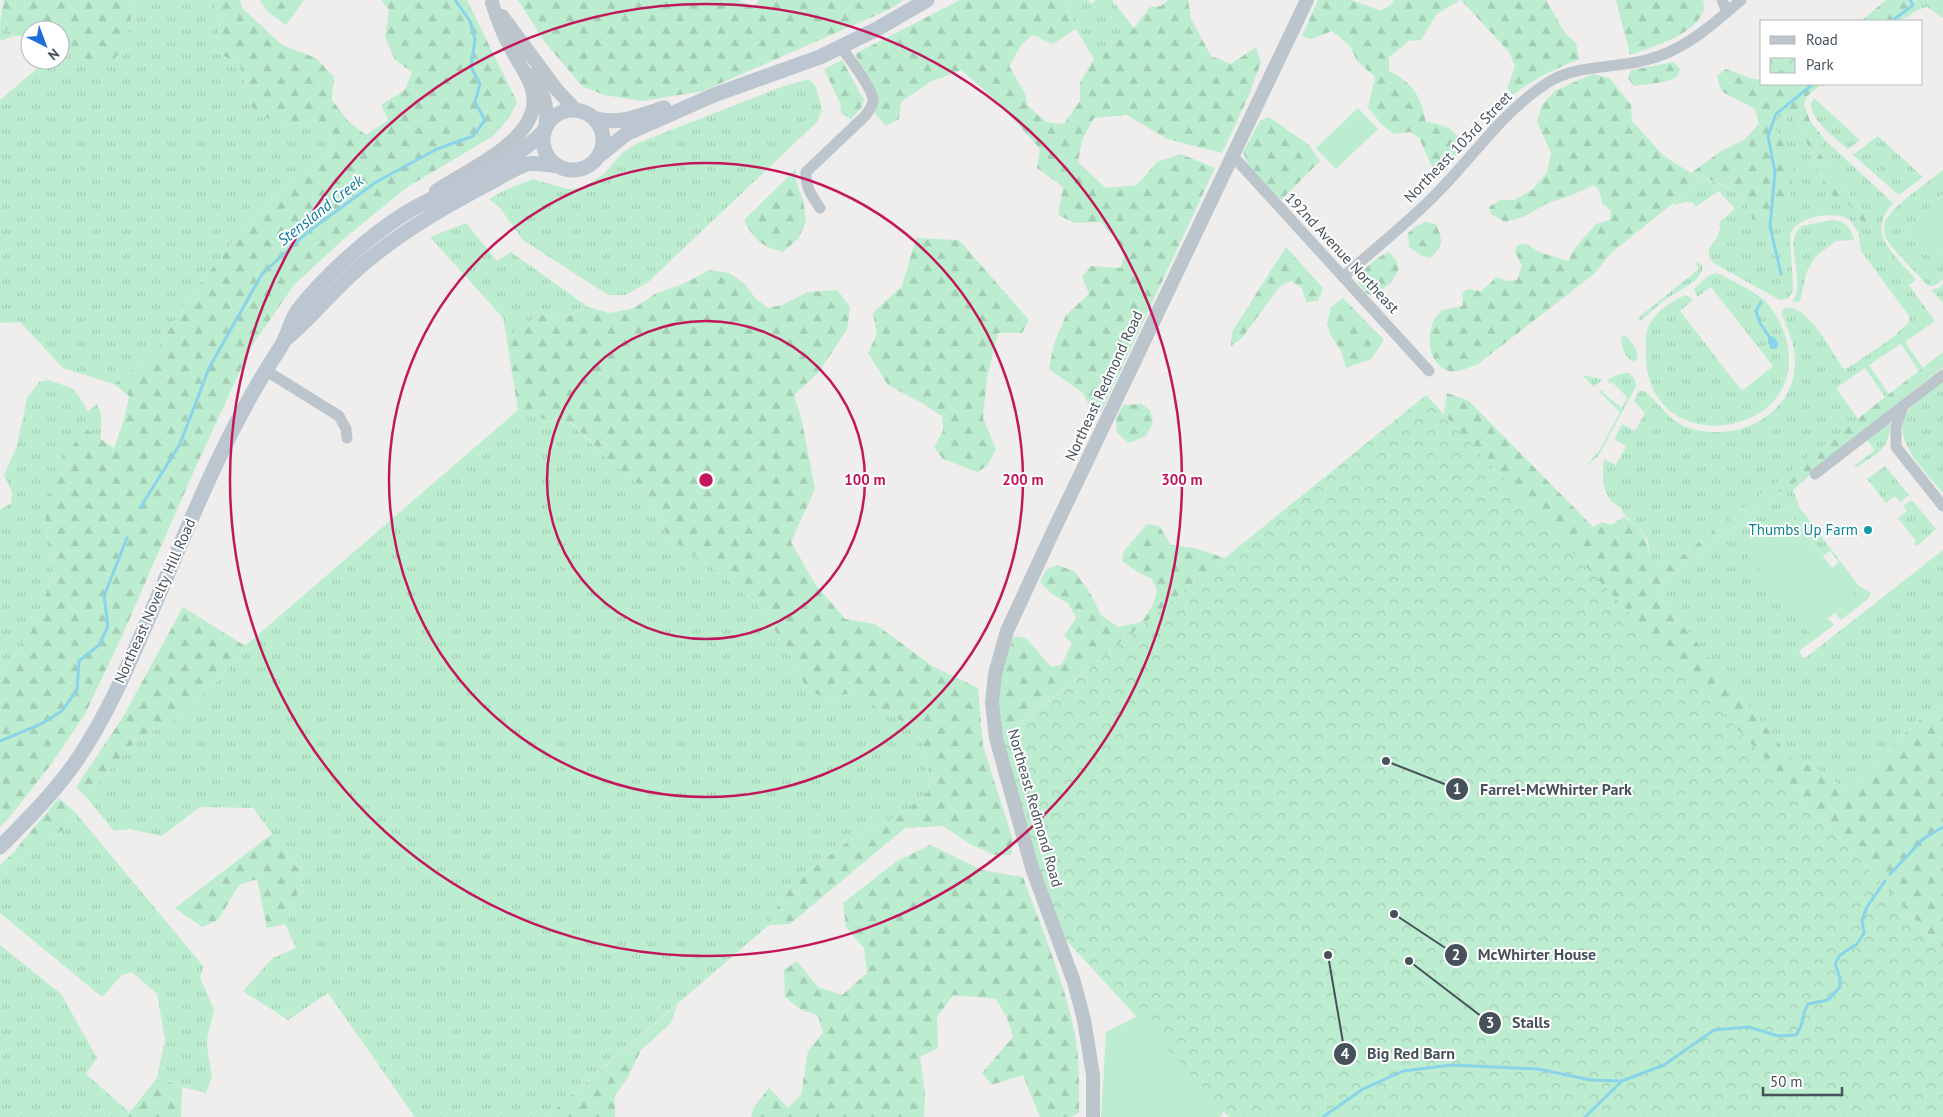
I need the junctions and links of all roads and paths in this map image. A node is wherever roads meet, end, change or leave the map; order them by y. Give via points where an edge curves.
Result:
1 (927, 0) edge
2 (1307, 0) edge
3 (1722, 0) edge
4 (1741, 0) edge
5 (491, 2) edge
6 (1727, 12) junction
7 (841, 47) junction
8 (714, 95) junction
9 (575, 109) junction
10 (594, 118) junction
11 (545, 130) junction
12 (599, 156) junction
13 (1232, 156) junction
14 (558, 166) junction
15 (820, 208) dead end
16 (409, 211) junction
17 (1343, 277) junction
18 (286, 339) junction
19 (265, 370) junction
20 (1429, 371) dead end
21 (1943, 375) edge
22 (1903, 406) junction
23 (347, 438) dead end
24 (1814, 474) dead end
25 (1943, 506) edge
26 (0, 848) edge
27 (1092, 1117) edge

1 - 7 main road
2 - 13 street, Northeast Redmond Road
3 - 6 street
4 - 6 street, Northeast 103rd Street
5 - 9 street
5 - 11 street via 544,95
5 - 16 street via 532,88 529,117 499,153 439,188
6 - 17 street, Northeast 103rd Street via 1701,34 1672,51 1646,60 1562,74 1545,84 1488,135 1437,194
7 - 8 main road
7 - 15 street via 873,98 865,116 806,172 806,182
8 - 10 main road via 622,121
8 - 12 main road via 626,134
9 - 10 main road
9 - 11 main road via 557,114
10 - 12 main road via 604,136
11 - 14 main road via 543,146
11 - 16 main road, Northeast Novelty Hill Road via 522,151
12 - 14 main road via 585,168 566,170
13 - 17 street, 192nd Avenue Northeast
13 - 27 street, Northeast Redmond Road via 1007,631 995,674 992,703 996,738 1032,868 1074,982 1084,1020 1093,1075
14 - 18 main road, Northeast Novelty Hill Road via 528,164 442,209 351,275 306,323
16 - 18 main road, Northeast Novelty Hill Road via 330,275 296,312
17 - 20 street, 192nd Avenue Northeast
18 - 19 main road, Northeast Novelty Hill Road
19 - 23 street via 339,416
19 - 26 main road, Northeast Novelty Hill Road via 208,479 140,638 92,735 59,784
21 - 22 street
22 - 24 street
22 - 25 street via 1896,427 1896,447

